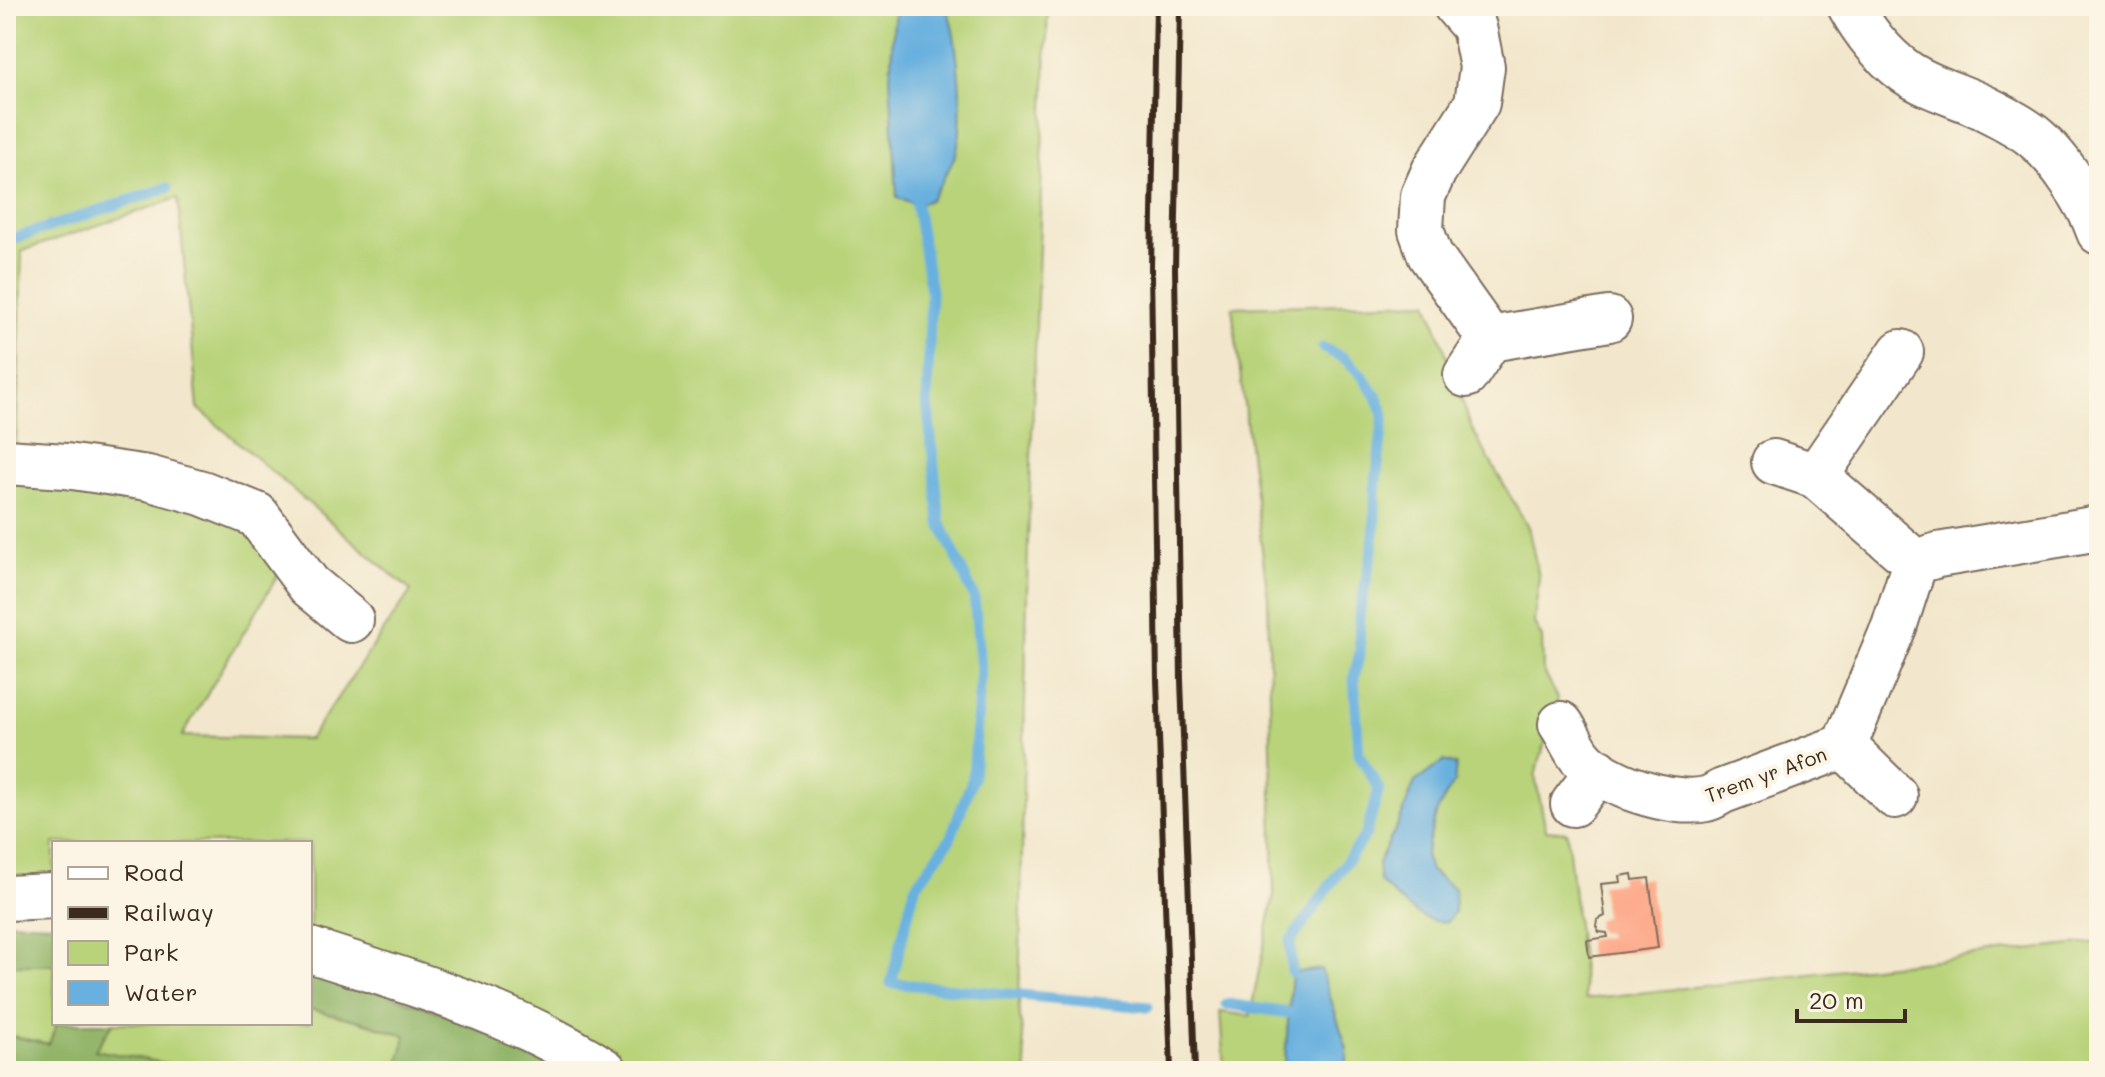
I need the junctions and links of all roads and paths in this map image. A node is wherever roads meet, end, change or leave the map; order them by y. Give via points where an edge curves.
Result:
1 (1456, 6) edge
2 (1850, 6) edge
3 (2098, 222) edge
4 (1609, 319) dead end
5 (1490, 339) junction
6 (1901, 352) dead end
7 (1466, 375) dead end
8 (6, 462) edge
9 (1774, 462) dead end
10 (1816, 476) junction
11 (2099, 528) edge
12 (1915, 562) junction
13 (351, 620) dead end
14 (1561, 724) dead end
15 (1844, 746) junction
16 (1895, 796) dead end
17 (52, 896) edge
18 (6, 898) edge
19 (312, 951) edge
20 (605, 1071) edge

1 - 5 street via 1474,27 1480,54 1477,103 1434,171 1423,196 1421,230 1430,255
2 - 3 street via 1908,74 2033,136 2069,175
4 - 5 street
5 - 7 street
6 - 10 street
8 - 13 street via 148,478 257,515 309,585
9 - 10 street
10 - 12 street
11 - 12 street
12 - 15 street, Trem yr Afon
14 - 15 street, Trem yr Afon via 1581,758 1585,787 1607,778 1676,801 1707,799
15 - 16 street, Trem yr Afon
17 - 18 street
19 - 20 street via 531,1029

